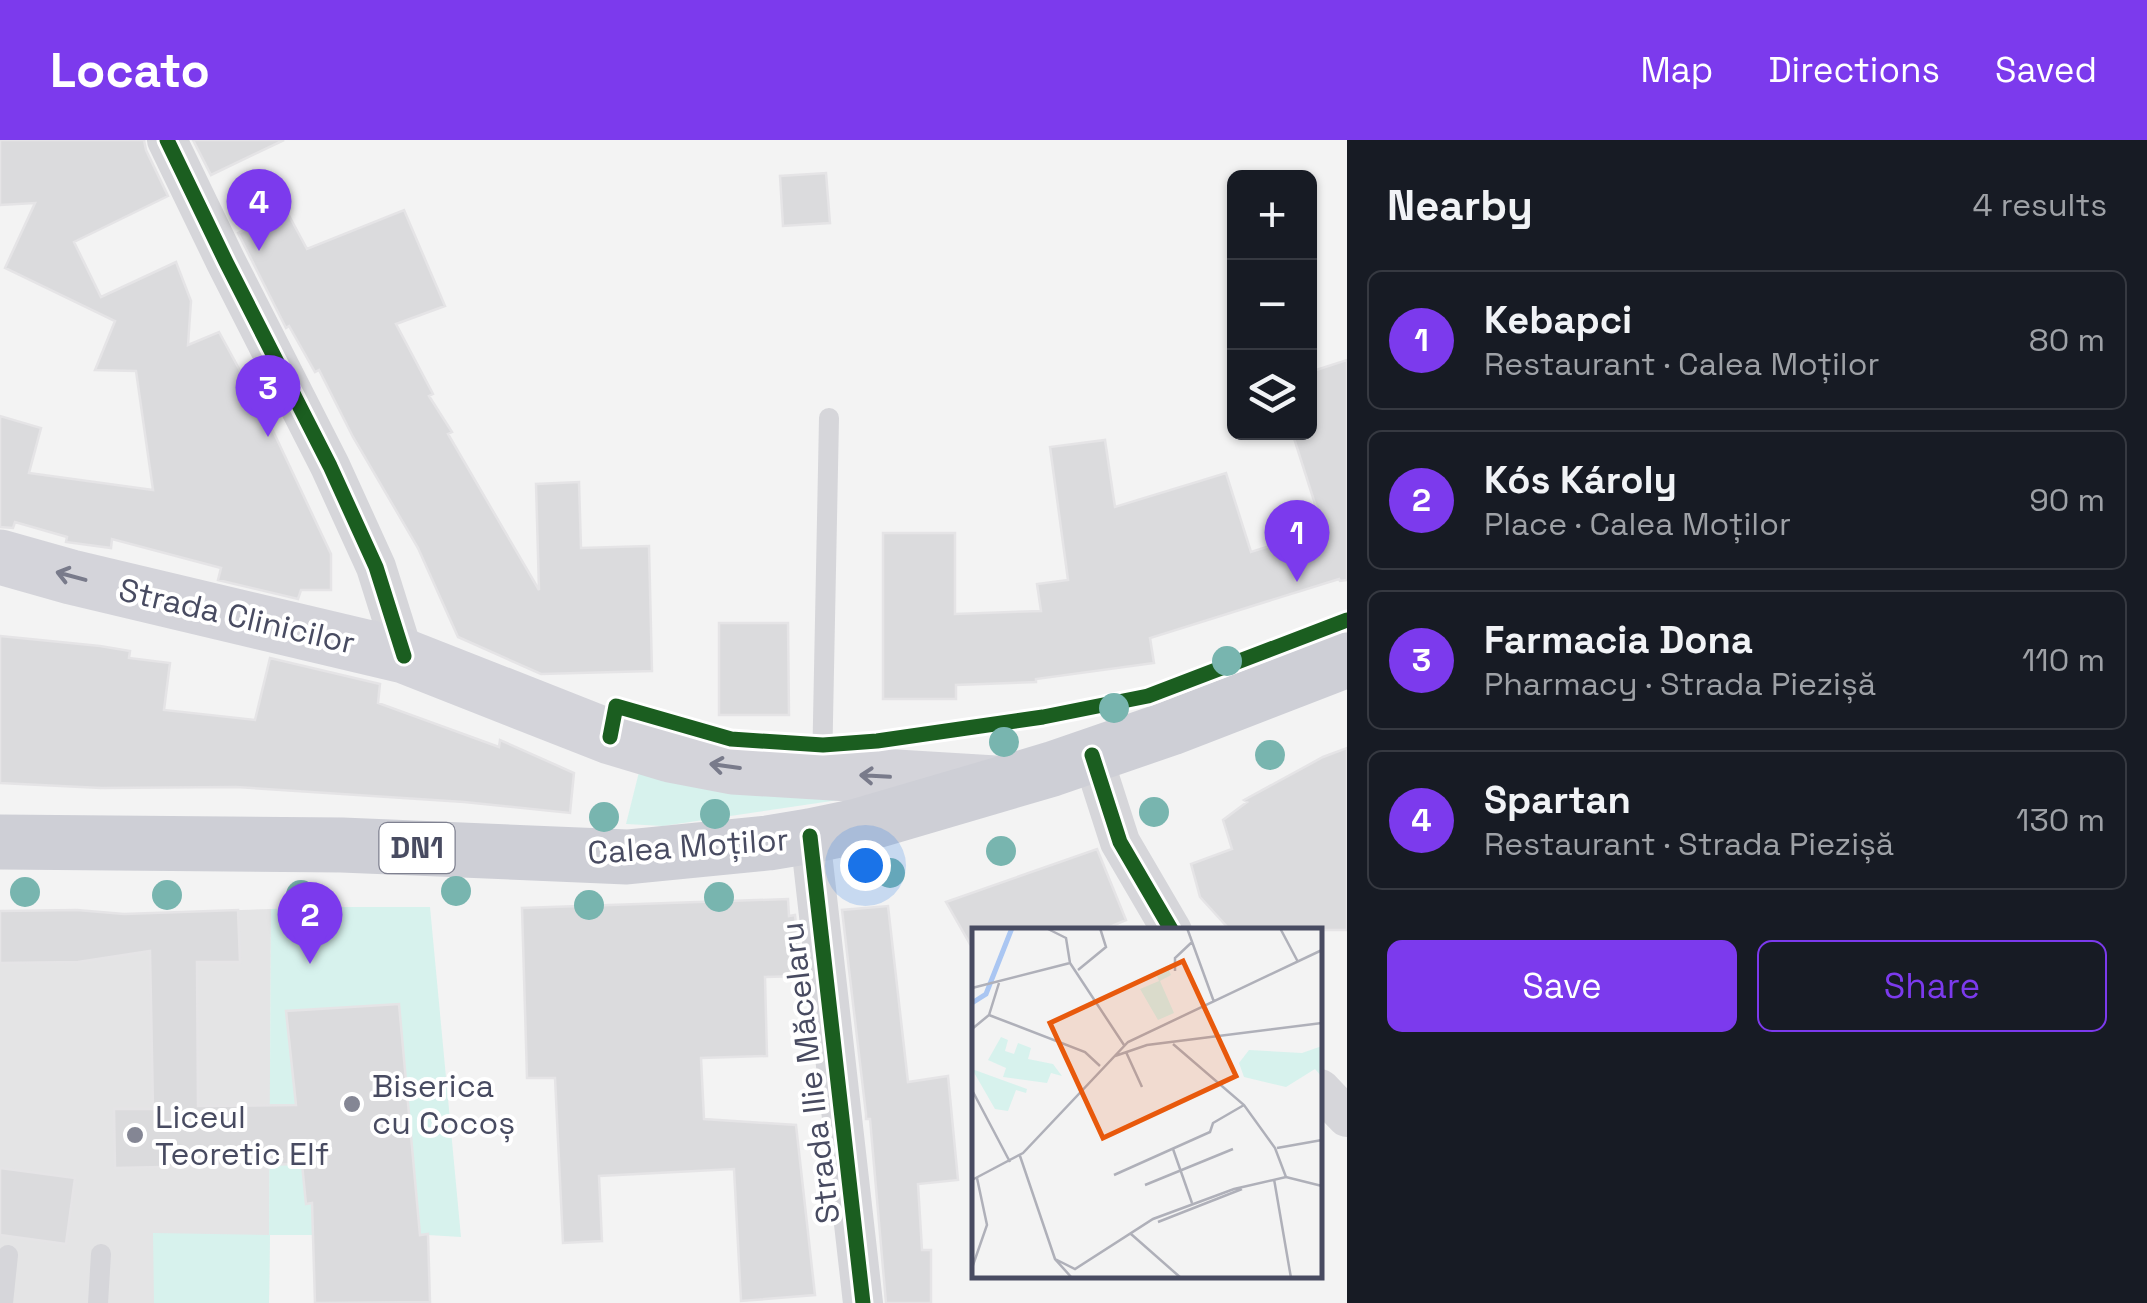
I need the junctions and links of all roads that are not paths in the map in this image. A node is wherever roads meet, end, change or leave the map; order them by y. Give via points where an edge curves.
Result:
1 (167, 140) edge
2 (829, 418) dead end
3 (0, 557) edge
4 (404, 656) junction
5 (1347, 660) edge
6 (1092, 755) junction
7 (822, 774) junction
8 (998, 784) junction
9 (810, 836) junction
10 (0, 842) edge
11 (1171, 928) edge
12 (1322, 1091) edge
13 (1347, 1117) edge
14 (101, 1254) dead end
15 (8, 1255) dead end
16 (2, 1303) edge
17 (98, 1303) edge
18 (864, 1303) edge

1 - 4 street via 330,466 376,567
2 - 7 lane
4 -> 3 main road, Strada Clinicilor
7 -> 4 main road, Strada Clinicilor via 733,768 670,755
5 - 6 main road, Calea Moților / DN1
6 - 8 main road, Calea Moților / DN1
6 - 11 street via 1120,842
8 -> 7 main road, Strada Clinicilor
8 - 9 main road, Calea Moților / DN1
9 - 10 main road, Calea Moților / DN1 via 627,856
9 - 18 street, Strada Ilie Măcelaru
12 - 13 street
14 - 17 lane
15 - 16 lane

